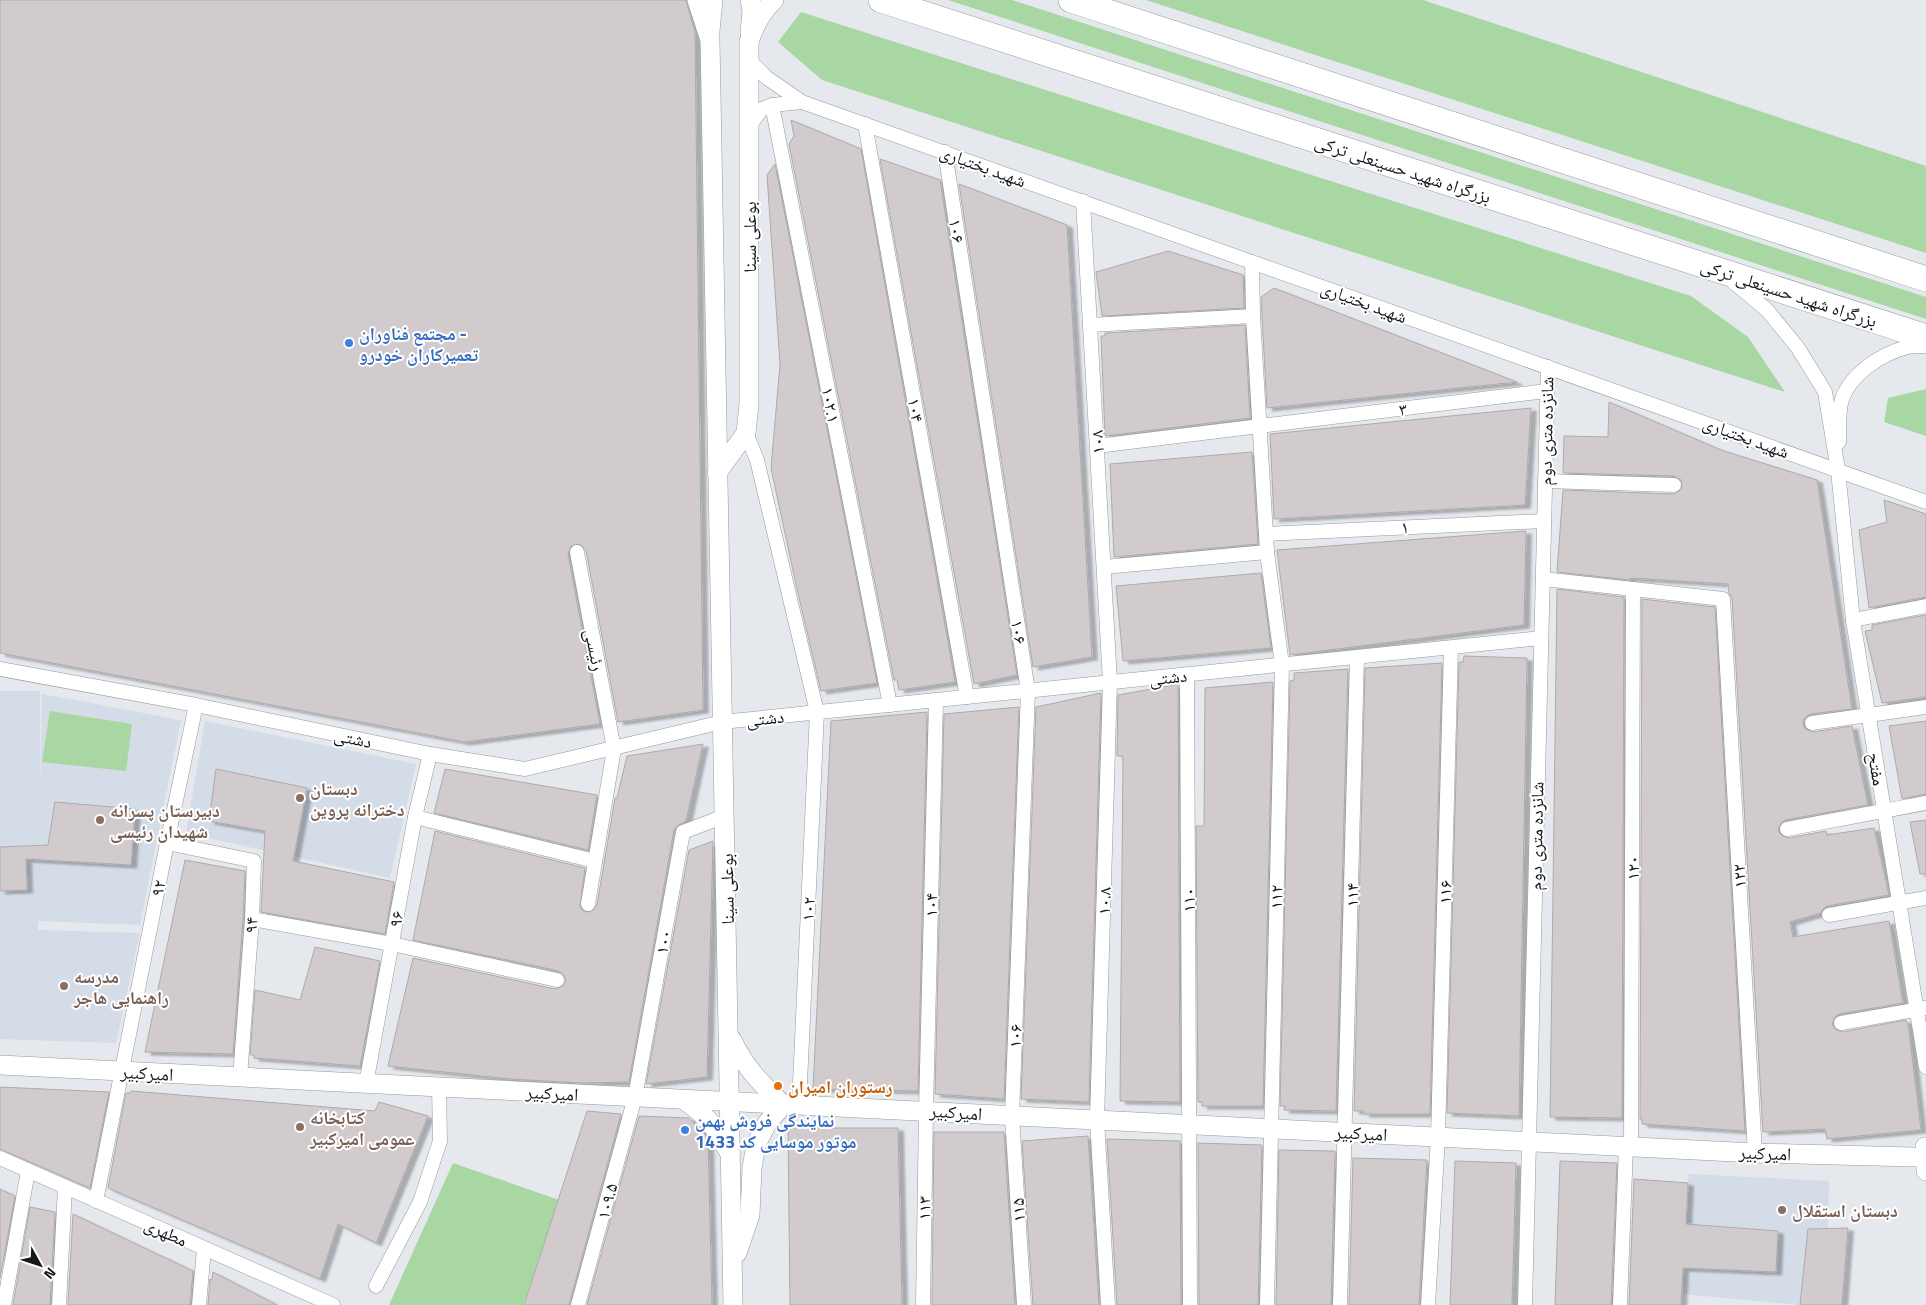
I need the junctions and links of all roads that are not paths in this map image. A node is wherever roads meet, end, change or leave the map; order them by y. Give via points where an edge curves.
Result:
1 (696, 0) edge
2 (713, 0) edge
3 (750, 0) edge
4 (774, 0) edge
5 (880, 0) edge
6 (1071, 0) edge
7 (710, 40) junction
8 (749, 51) junction
9 (802, 102) junction
10 (772, 105) junction
11 (865, 124) junction
12 (749, 126) junction
13 (945, 152) junction
14 (1083, 202) junction
15 (1252, 262) junction
16 (1721, 271) junction
17 (1926, 278) edge
18 (1252, 316) junction
19 (1090, 325) junction
20 (1926, 338) edge
21 (1926, 346) edge
22 (1548, 367) junction
23 (1546, 391) junction
24 (1259, 426) junction
25 (746, 433) junction
26 (1097, 446) junction
27 (1838, 470) junction
28 (717, 472) junction
29 (1545, 481) junction
30 (1674, 485) dead end
31 (1926, 502) edge
32 (1544, 521) junction
33 (1266, 534) junction
34 (577, 552) dead end
35 (1267, 552) junction
36 (1104, 566) junction
37 (1543, 579) junction
38 (1633, 589) junction
39 (1926, 606) edge
40 (1853, 620) junction
41 (1541, 638) junction
42 (1451, 648) junction
43 (1357, 657) junction
44 (1282, 665) junction
45 (0, 669) edge
46 (1186, 675) junction
47 (1110, 682) junction
48 (1028, 691) junction
49 (967, 697) junction
50 (936, 700) junction
51 (196, 705) junction
52 (890, 705) junction
53 (1926, 706) edge
54 (817, 712) junction
55 (1868, 716) junction
56 (722, 722) junction
57 (1812, 723) dead end
58 (614, 749) junction
59 (430, 754) junction
60 (1926, 803) edge
61 (1884, 811) junction
62 (726, 816) junction
63 (415, 818) junction
64 (1787, 829) dead end
65 (167, 843) junction
66 (595, 861) junction
67 (1926, 898) edge
68 (1898, 903) junction
69 (588, 904) dead end
70 (1829, 914) dead end
71 (252, 919) junction
72 (392, 944) junction
73 (557, 980) dead end
74 (1921, 1009) edge
75 (1842, 1023) dead end
76 (729, 1035) junction
77 (0, 1065) edge
78 (1926, 1067) edge
79 (122, 1071) junction
80 (240, 1077) junction
81 (366, 1084) junction
82 (440, 1087) junction
83 (635, 1097) junction
84 (683, 1100) junction
85 (730, 1102) junction
86 (791, 1105) junction
87 (926, 1110) junction
88 (1012, 1116) junction
89 (1097, 1120) junction
90 (1189, 1124) junction
91 (1270, 1129) junction
92 (1346, 1132) junction
93 (1438, 1137) junction
94 (1529, 1142) junction
95 (1629, 1147) junction
96 (1755, 1153) junction
97 (731, 1157) junction
98 (0, 1158) edge
99 (1924, 1158) edge
100 (28, 1171) junction
101 (65, 1187) junction
102 (96, 1201) junction
103 (204, 1249) junction
104 (733, 1265) junction
105 (376, 1286) dead end
106 (324, 1303) edge
107 (4, 1305) edge
108 (59, 1305) edge
109 (199, 1305) edge
110 (578, 1305) edge
111 (733, 1305) edge
112 (923, 1305) edge
113 (1024, 1305) edge
114 (1108, 1305) edge
115 (1190, 1305) edge
116 (1267, 1305) edge
117 (1340, 1305) edge
118 (1428, 1305) edge
119 (1525, 1305) edge
120 (1620, 1305) edge

1 - 7 main road, بوعلی سینا
2 - 7 main road
3 - 8 main road
4 - 8 main road, بوعلی سینا via 754,28
5 - 16 highway, بزرگراه شهید حسینعلی ترکی
6 - 17 highway
7 - 28 main road, بوعلی سینا
8 - 9 street via 767,78
8 - 12 main road, بوعلی سینا
9 - 10 street
9 - 11 street, شهید بختیاری
10 - 12 street via 762,110
10 - 52 street, ۱۰۲.۱
11 - 13 street, شهید بختیاری
11 - 49 street, ۱۰۴
12 - 25 main road, بوعلی سینا via 749,404
13 - 14 street, شهید بختیاری
13 - 48 street, ۱۰۶
14 - 15 street, شهید بختیاری
14 - 19 street, ۱۰۸
15 - 18 street, ۱۱۲
15 - 22 street, شهید بختیاری
16 - 20 highway, بزرگراه شهید حسینعلی ترکی
16 - 27 street via 1767,310 1798,348 1825,392
18 - 19 street
18 - 24 street, ۱۱۲
19 - 26 street, ۱۰۸
21 - 27 street via 1908,347 1885,355 1852,383 1841,402
22 - 23 street, شانزده متری دوم
22 - 27 street, شهید بختیاری
23 - 24 street, ۳
23 - 29 street, شانزده متری دوم
24 - 26 street, ۳
24 - 33 street, ۱۱۲
25 - 28 main road
25 - 54 street, ۱۰۲ via 758,460
26 - 36 street, ۱۰۸
27 - 31 street, شهید بختیاری
27 - 40 street, مفتح
28 - 56 main road, بوعلی سینا
29 - 30 street
29 - 32 street, شانزده متری دوم
32 - 33 street, ۱
32 - 37 street, شانزده متری دوم
33 - 35 street, ۱۱۲
34 - 58 street, رئیسی
35 - 36 street
35 - 44 street, ۱۱۲
36 - 47 street, ۱۰۸
37 - 38 street
37 - 41 street, شانزده متری دوم
38 - 95 street, ۱۲۰
38 - 96 street, ۱۲۲ via 1723,599
39 - 40 street
40 - 55 street, مفتح
41 - 42 street, دشتی
41 - 94 street, شانزده متری دوم
42 - 43 street, دشتی
42 - 93 street, ۱۱۶
43 - 44 street, دشتی
43 - 92 street, ۱۱۴
44 - 46 street, دشتی
44 - 91 street, ۱۱۲
45 - 51 street, دشتی
46 - 47 street, دشتی
46 - 90 street, ۱۱۰
47 - 48 street, دشتی
47 - 89 street, ۱۰.۸
48 - 49 street, دشتی
48 - 88 street, ۱۰۶
49 - 50 street, دشتی
50 - 52 street, دشتی
50 - 87 street, ۱۰۴
51 - 59 street, دشتی
51 - 65 street, ۹۲
52 - 54 street, دشتی
53 - 55 street
54 - 56 street, دشتی
54 - 86 street, ۱۰۲
55 - 57 street
55 - 61 street, مفتح
56 - 58 street, دشتی
56 - 62 main road, بوعلی سینا
58 - 59 street, دشتی via 525,768
58 - 66 street
59 - 63 street, ۹۶
60 - 61 street
61 - 64 street
61 - 68 street, مفتح
62 - 76 main road, بوعلی سینا
62 - 83 street, ۱۰۰ via 683,832
63 - 66 street
63 - 72 street, ۹۶
65 - 71 street, ۹۴ via 254,861
65 - 79 street, ۹۲
66 - 69 street
67 - 68 street
68 - 70 street
68 - 74 street, مفتح
71 - 72 street
71 - 80 street, ۹۴
72 - 73 street
72 - 81 street, ۹۶
74 - 75 street
74 - 78 street, مفتح
76 - 85 main road, بوعلی سینا
76 - 86 main road via 740,1059 756,1078
77 - 79 main road, امیرکبیر
79 - 80 main road, امیرکبیر
79 - 102 street, ۹۲
80 - 81 main road, امیرکبیر
81 - 82 main road, امیرکبیر
82 - 83 main road, امیرکبیر
82 - 105 street via 440,1141 420,1202
83 - 84 main road, امیرکبیر
83 - 110 street, ۱۰۹.۵
84 - 85 main road, امیرکبیر
84 - 97 main road via 702,1112 719,1133
85 - 86 main road, امیرکبیر
85 - 97 main road, بوعلی سینا
86 - 87 main road, امیرکبیر
86 - 104 main road via 767,1123 756,1145 750,1215
87 - 88 main road, امیرکبیر
87 - 112 street, ۱۱۳
88 - 89 main road, امیرکبیر
88 - 113 street, ۱۱۵
89 - 90 main road, امیرکبیر
89 - 114 street, ۱۰.۸
90 - 91 main road, امیرکبیر
90 - 115 street, ۱۱۰
91 - 92 main road, امیرکبیر
91 - 116 street, ۱۱۲
92 - 93 main road, امیرکبیر
92 - 117 street, ۱۱۴
93 - 94 main road, امیرکبیر
93 - 118 street, ۱۱۶
94 - 95 main road, امیرکبیر
94 - 119 street, شانزده متری دوم
95 - 96 main road, امیرکبیر
95 - 120 street, ۱۲۰
96 - 99 main road, امیرکبیر
97 - 104 main road, بوعلی سینا
98 - 100 street, مطهری
100 - 101 street, مطهری
100 - 107 street
101 - 102 street, مطهری
101 - 108 street
102 - 103 street, مطهری
103 - 106 street, مطهری
103 - 109 street
104 - 111 main road, بوعلی سینا

